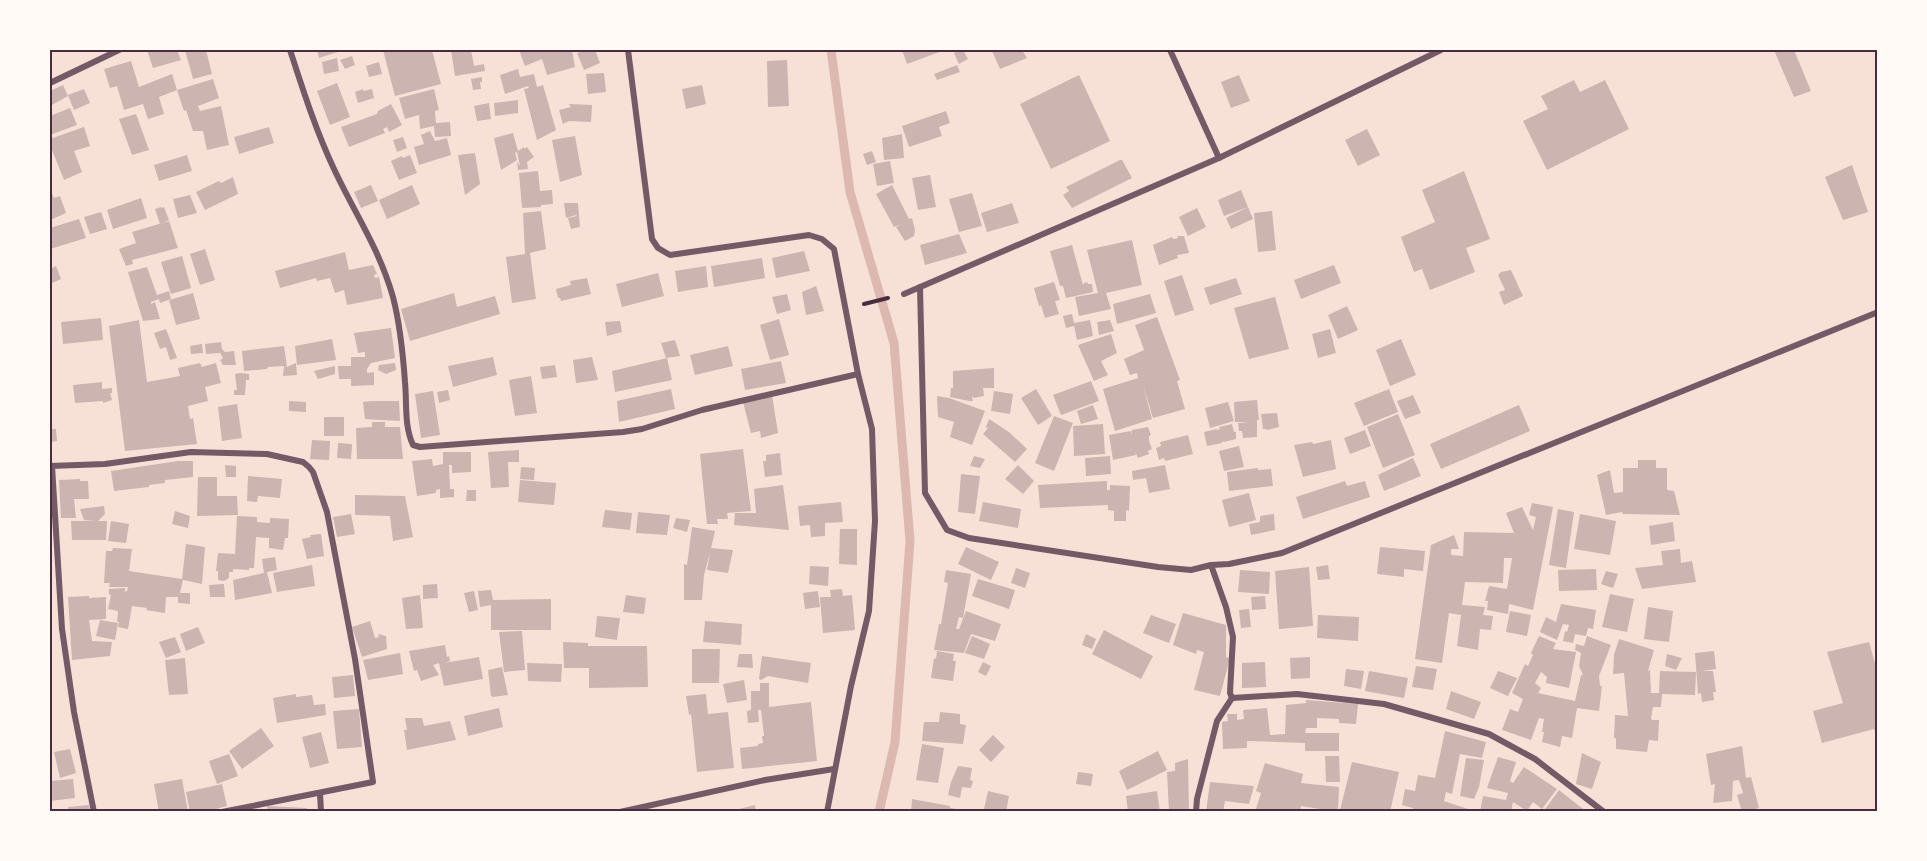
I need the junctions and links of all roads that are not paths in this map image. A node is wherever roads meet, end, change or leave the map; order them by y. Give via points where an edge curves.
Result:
1 (118, 50) edge
2 (290, 50) edge
3 (628, 50) edge
4 (1170, 50) edge
5 (1441, 50) edge
6 (50, 83) edge
7 (1219, 158) junction
8 (920, 287) junction
9 (904, 294) road end
10 (1878, 312) edge
11 (858, 374) junction
12 (51, 466) edge
13 (1211, 565) junction
14 (1232, 698) junction
15 (834, 769) junction
16 (321, 793) junction
17 (94, 812) edge
18 (222, 812) edge
19 (321, 812) edge
20 (620, 812) edge
21 (827, 812) edge
22 (1196, 812) edge
23 (1605, 812) edge

1 - 6 street
2 - 11 street via 322,141 377,251 393,298 401,337 407,428 413,445 642,429 702,410
3 - 11 street via 652,239 658,248 670,255 809,235 822,239 834,249
4 - 7 street
5 - 7 street
7 - 8 street
8 - 9 street
8 - 13 street via 925,493 947,530 969,537 1158,567 1191,570
10 - 13 street via 1282,553
11 - 15 street via 872,429 875,521 869,611
12 - 16 street via 105,464 191,452 267,454 303,462 309,467 327,512 373,782
12 - 17 street via 62,629
13 - 14 street via 1233,637
14 - 22 street via 1217,721
14 - 23 street via 1297,694 1384,704 1489,734 1535,759
15 - 20 street
15 - 21 street
16 - 18 street
16 - 19 street

